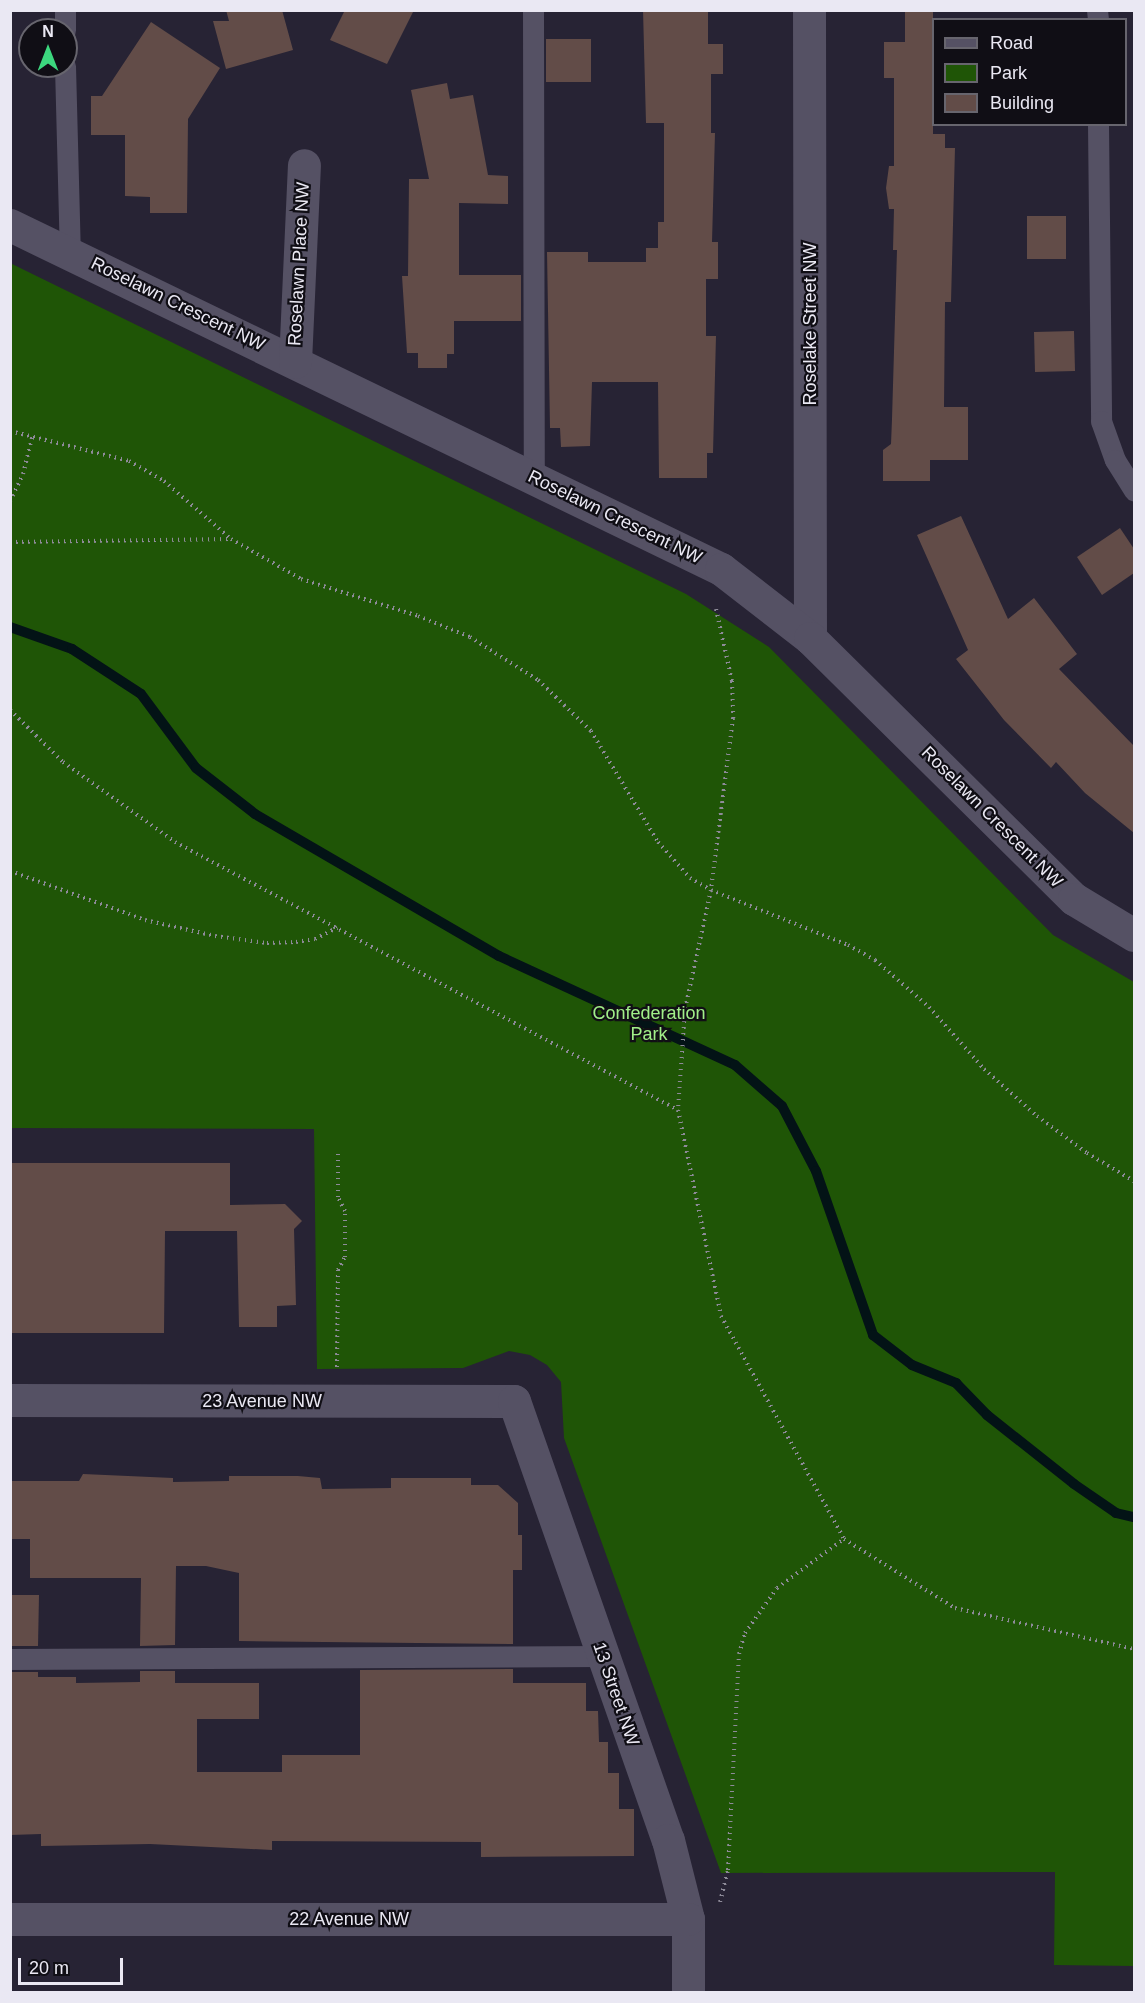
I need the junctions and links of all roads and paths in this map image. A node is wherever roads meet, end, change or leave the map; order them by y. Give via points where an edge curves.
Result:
1 (533, 10) edge
2 (809, 10) edge
3 (65, 78) edge
4 (1098, 126) edge
5 (304, 165) dead end
6 (10, 225) edge
7 (70, 251) junction
8 (295, 362) junction
9 (10, 431) edge
10 (32, 437) junction
11 (534, 478) junction
12 (1134, 490) edge
13 (10, 501) edge
14 (231, 539) junction
15 (10, 542) edge
16 (721, 569) junction
17 (810, 638) junction
18 (10, 710) edge
19 (10, 871) edge
20 (711, 890) junction
21 (337, 928) junction
22 (1134, 935) edge
23 (678, 1110) junction
24 (338, 1149) dead end
25 (1134, 1181) edge
26 (337, 1371) dead end
27 (10, 1400) edge
28 (514, 1401) joint
29 (844, 1539) junction
30 (1134, 1649) edge
31 (603, 1656) junction
32 (10, 1659) edge
33 (703, 1915) junction
34 (10, 1920) edge
35 (688, 1992) edge

1 - 11 lane
2 - 17 street, Roselake Street NW
3 - 7 lane
4 - 12 lane via 1101,421 1115,460
5 - 8 street, Roselawn Place NW
6 - 7 street, Roselawn Crescent NW
7 - 8 street, Roselawn Crescent NW
8 - 11 street, Roselawn Crescent NW
9 - 10 path
10 - 13 path via 23,474
10 - 14 path via 90,449 147,471
11 - 16 street, Roselawn Crescent NW
14 - 15 path
14 - 20 path via 302,579 418,616 470,637 518,664 591,732 658,842 690,878
16 - 17 street, Roselawn Crescent NW
16 - 20 path via 716,615 732,681 733,718
17 - 22 street, Roselawn Crescent NW via 1074,898
18 - 21 path via 63,762 132,814 175,842
19 - 21 path via 145,920 215,936 267,943 296,942 315,939
20 - 23 path via 685,1009
20 - 25 path via 838,941 874,960 929,1007 984,1068 1037,1116 1087,1154
21 - 23 path
23 - 29 path via 721,1317
24 - 26 path via 338,1197 345,1211 345,1257 338,1270
27 - 28 street, 23 Avenue NW
28 - 31 street, 13 Street NW
29 - 30 path via 955,1608
29 - 33 path via 777,1588 745,1633 739,1654 728,1870
31 - 32 lane
31 - 33 street, 13 Street NW via 668,1840
33 - 34 street, 22 Avenue NW
33 - 35 street, 13 Street NW

